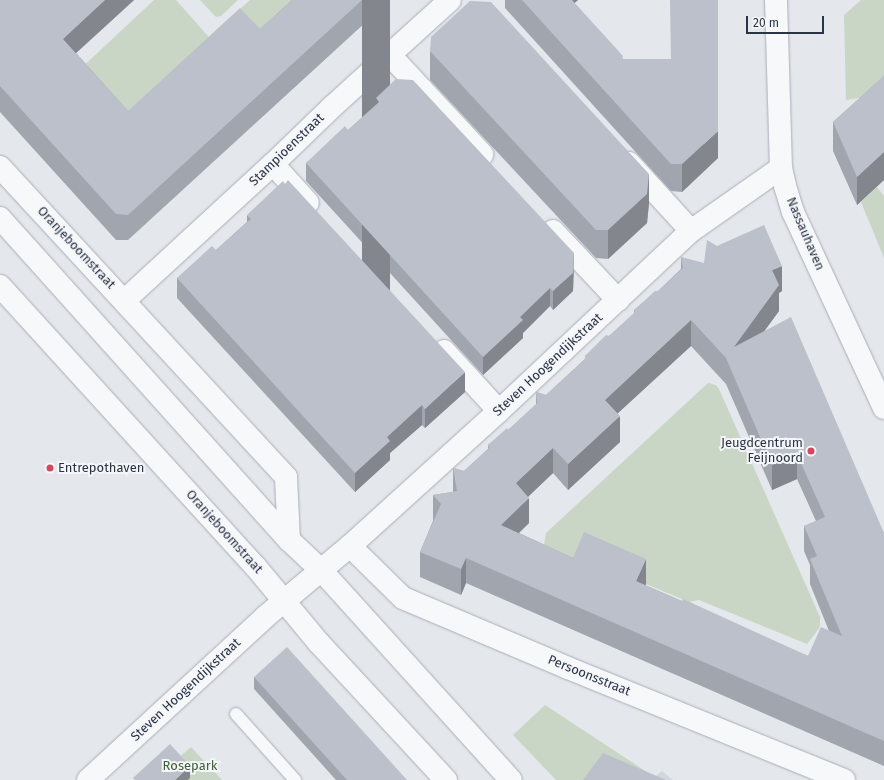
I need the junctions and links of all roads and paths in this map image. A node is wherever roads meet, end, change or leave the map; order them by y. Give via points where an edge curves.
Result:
1 (450, 0) edge
2 (776, 0) edge
3 (389, 54) junction
4 (617, 150) edge
5 (273, 164) junction
6 (0, 167) edge
7 (781, 168) junction
8 (498, 172) edge
9 (321, 217) edge
10 (0, 218) edge
11 (542, 218) edge
12 (691, 231) junction
13 (0, 286) edge
14 (125, 300) junction
15 (618, 300) junction
16 (429, 335) edge
17 (884, 408) edge
18 (499, 411) junction
19 (289, 540) junction
20 (350, 546) junction
21 (321, 570) junction
22 (284, 601) junction
23 (236, 714) dead end
24 (88, 780) edge
25 (295, 780) edge
26 (446, 780) edge
27 (511, 780) edge
28 (844, 780) edge

1 - 3 street, Stampioenstraat
2 - 7 street, Nassauhaven
3 - 5 street, Stampioenstraat
3 - 8 street
4 - 12 street
5 - 9 street
5 - 14 street, Stampioenstraat
6 - 14 street, Oranjeboomstraat
7 - 12 street, Steven Hoogendijkstraat
7 - 17 street, Nassauhaven via 793,212
10 - 19 street
11 - 15 street
12 - 15 street, Steven Hoogendijkstraat
13 - 22 street, Oranjeboomstraat
14 - 19 street, Oranjeboomstraat via 286,477
15 - 18 street, Steven Hoogendijkstraat
16 - 18 street
18 - 20 street, Steven Hoogendijkstraat
19 - 21 street
20 - 21 street, Steven Hoogendijkstraat
20 - 28 street, Persoonsstraat via 403,598
21 - 22 street, Steven Hoogendijkstraat
21 - 27 street
22 - 24 street, Steven Hoogendijkstraat
22 - 26 street, Oranjeboomstraat via 319,643
23 - 25 lane

